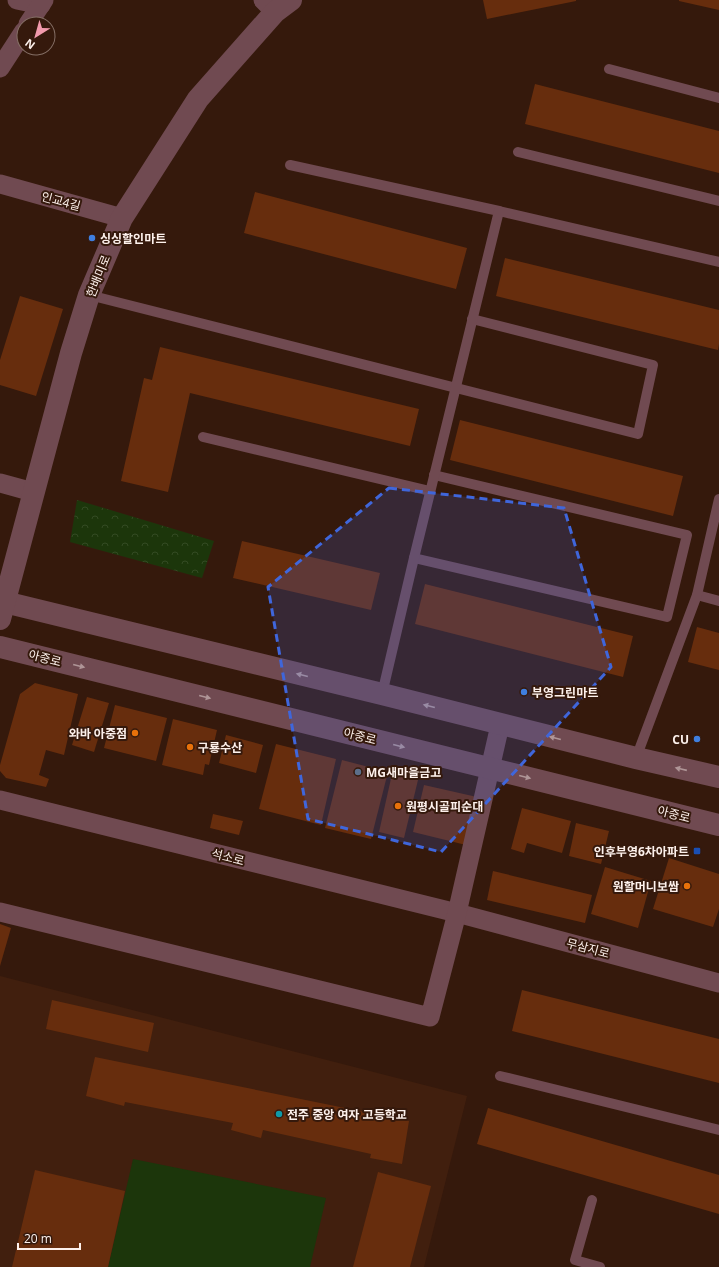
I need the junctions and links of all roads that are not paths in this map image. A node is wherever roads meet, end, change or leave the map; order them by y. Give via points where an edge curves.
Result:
1 (17, 0) edge
2 (42, 2) edge
3 (276, 4) edge
4 (33, 16) edge
5 (16, 43) edge
6 (0, 68) edge
7 (609, 69) dead end
8 (719, 98) edge
9 (518, 152) dead end
10 (290, 165) dead end
11 (0, 184) edge
12 (719, 201) edge
13 (499, 211) junction
14 (122, 218) junction
15 (719, 262) edge
16 (89, 295) junction
17 (472, 319) junction
18 (455, 387) junction
19 (203, 436) dead end
20 (434, 475) junction
21 (0, 483) edge
22 (430, 491) junction
23 (33, 492) junction
24 (719, 500) edge
25 (414, 558) junction
26 (698, 595) junction
27 (719, 601) edge
28 (1, 608) edge
29 (0, 647) edge
30 (382, 694) junction
31 (500, 725) junction
32 (636, 758) junction
33 (490, 768) junction
34 (719, 777) edge
35 (0, 800) edge
36 (719, 825) edge
37 (0, 912) edge
38 (457, 913) junction
39 (719, 983) edge
40 (500, 1076) dead end
41 (719, 1130) edge
42 (592, 1200) dead end
43 (600, 1267) edge

1 - 2 street
2 - 4 street
3 - 14 street, 한배미로 via 198,99
5 - 6 street
7 - 8 lane
9 - 12 lane
10 - 13 lane
11 - 14 street, 인교4길
13 - 15 lane
13 - 17 lane
14 - 16 street, 한배미로
16 - 18 lane
16 - 23 street, 한배미로
17 - 18 lane
17 - 18 lane via 653,366 638,434
18 - 20 lane
19 - 22 lane
20 - 22 lane
20 - 25 lane via 687,535 667,617
21 - 23 street
22 - 25 lane
23 - 28 street, 한배미로 via 16,562
24 - 26 lane
25 - 30 lane
26 - 27 lane
26 - 32 lane
30 -> 28 street
29 -> 33 street, 아중로
31 -> 30 street
32 -> 31 street
31 - 33 street
34 -> 32 street
33 -> 36 street, 아중로
33 - 38 street
35 - 38 street, 석소로
37 - 38 street via 430,1017
38 - 39 street, 무삼지로
40 - 41 lane
42 - 43 lane via 575,1260

